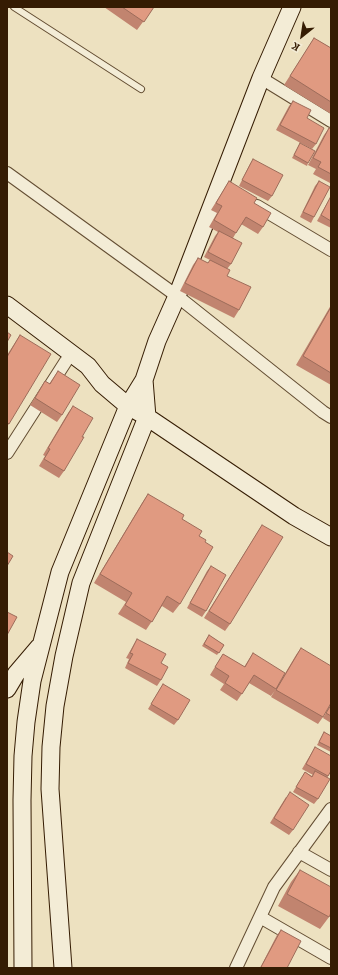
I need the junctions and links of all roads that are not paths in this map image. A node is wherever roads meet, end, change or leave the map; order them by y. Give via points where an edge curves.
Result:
1 (14, 7) edge
2 (292, 7) edge
3 (261, 78) junction
4 (141, 89) dead end
5 (331, 121) edge
6 (7, 173) edge
7 (246, 200) edge
8 (331, 250) edge
9 (177, 296) junction
10 (7, 305) edge
11 (7, 316) edge
12 (66, 361) junction
13 (144, 380) junction
14 (102, 384) junction
15 (128, 406) junction
16 (147, 417) junction
17 (331, 417) edge
18 (7, 453) edge
19 (331, 537) edge
20 (41, 645) junction
21 (7, 689) edge
22 (331, 809) edge
23 (299, 852) junction
24 (331, 870) edge
25 (260, 917) junction
26 (331, 958) edge
27 (23, 968) edge
28 (64, 968) edge
29 (236, 968) edge

1 - 4 lane
2 - 3 main road
3 - 5 street
3 - 9 main road via 226,188
6 - 9 street
7 - 8 street
9 - 13 main road via 157,341
9 - 17 street
10 - 14 main road via 88,366
11 - 12 main road
12 - 14 main road via 84,375
12 - 18 street
13 - 15 main road
13 - 16 main road
14 - 15 main road
15 - 16 main road
15 - 20 main road via 60,572
16 - 19 main road via 294,516
16 - 28 main road via 81,583 55,706 50,789
20 - 21 main road via 16,674
20 - 27 main road via 30,695 23,756
22 - 23 street
23 - 24 street
23 - 25 street via 274,886
25 - 26 street
25 - 29 street

